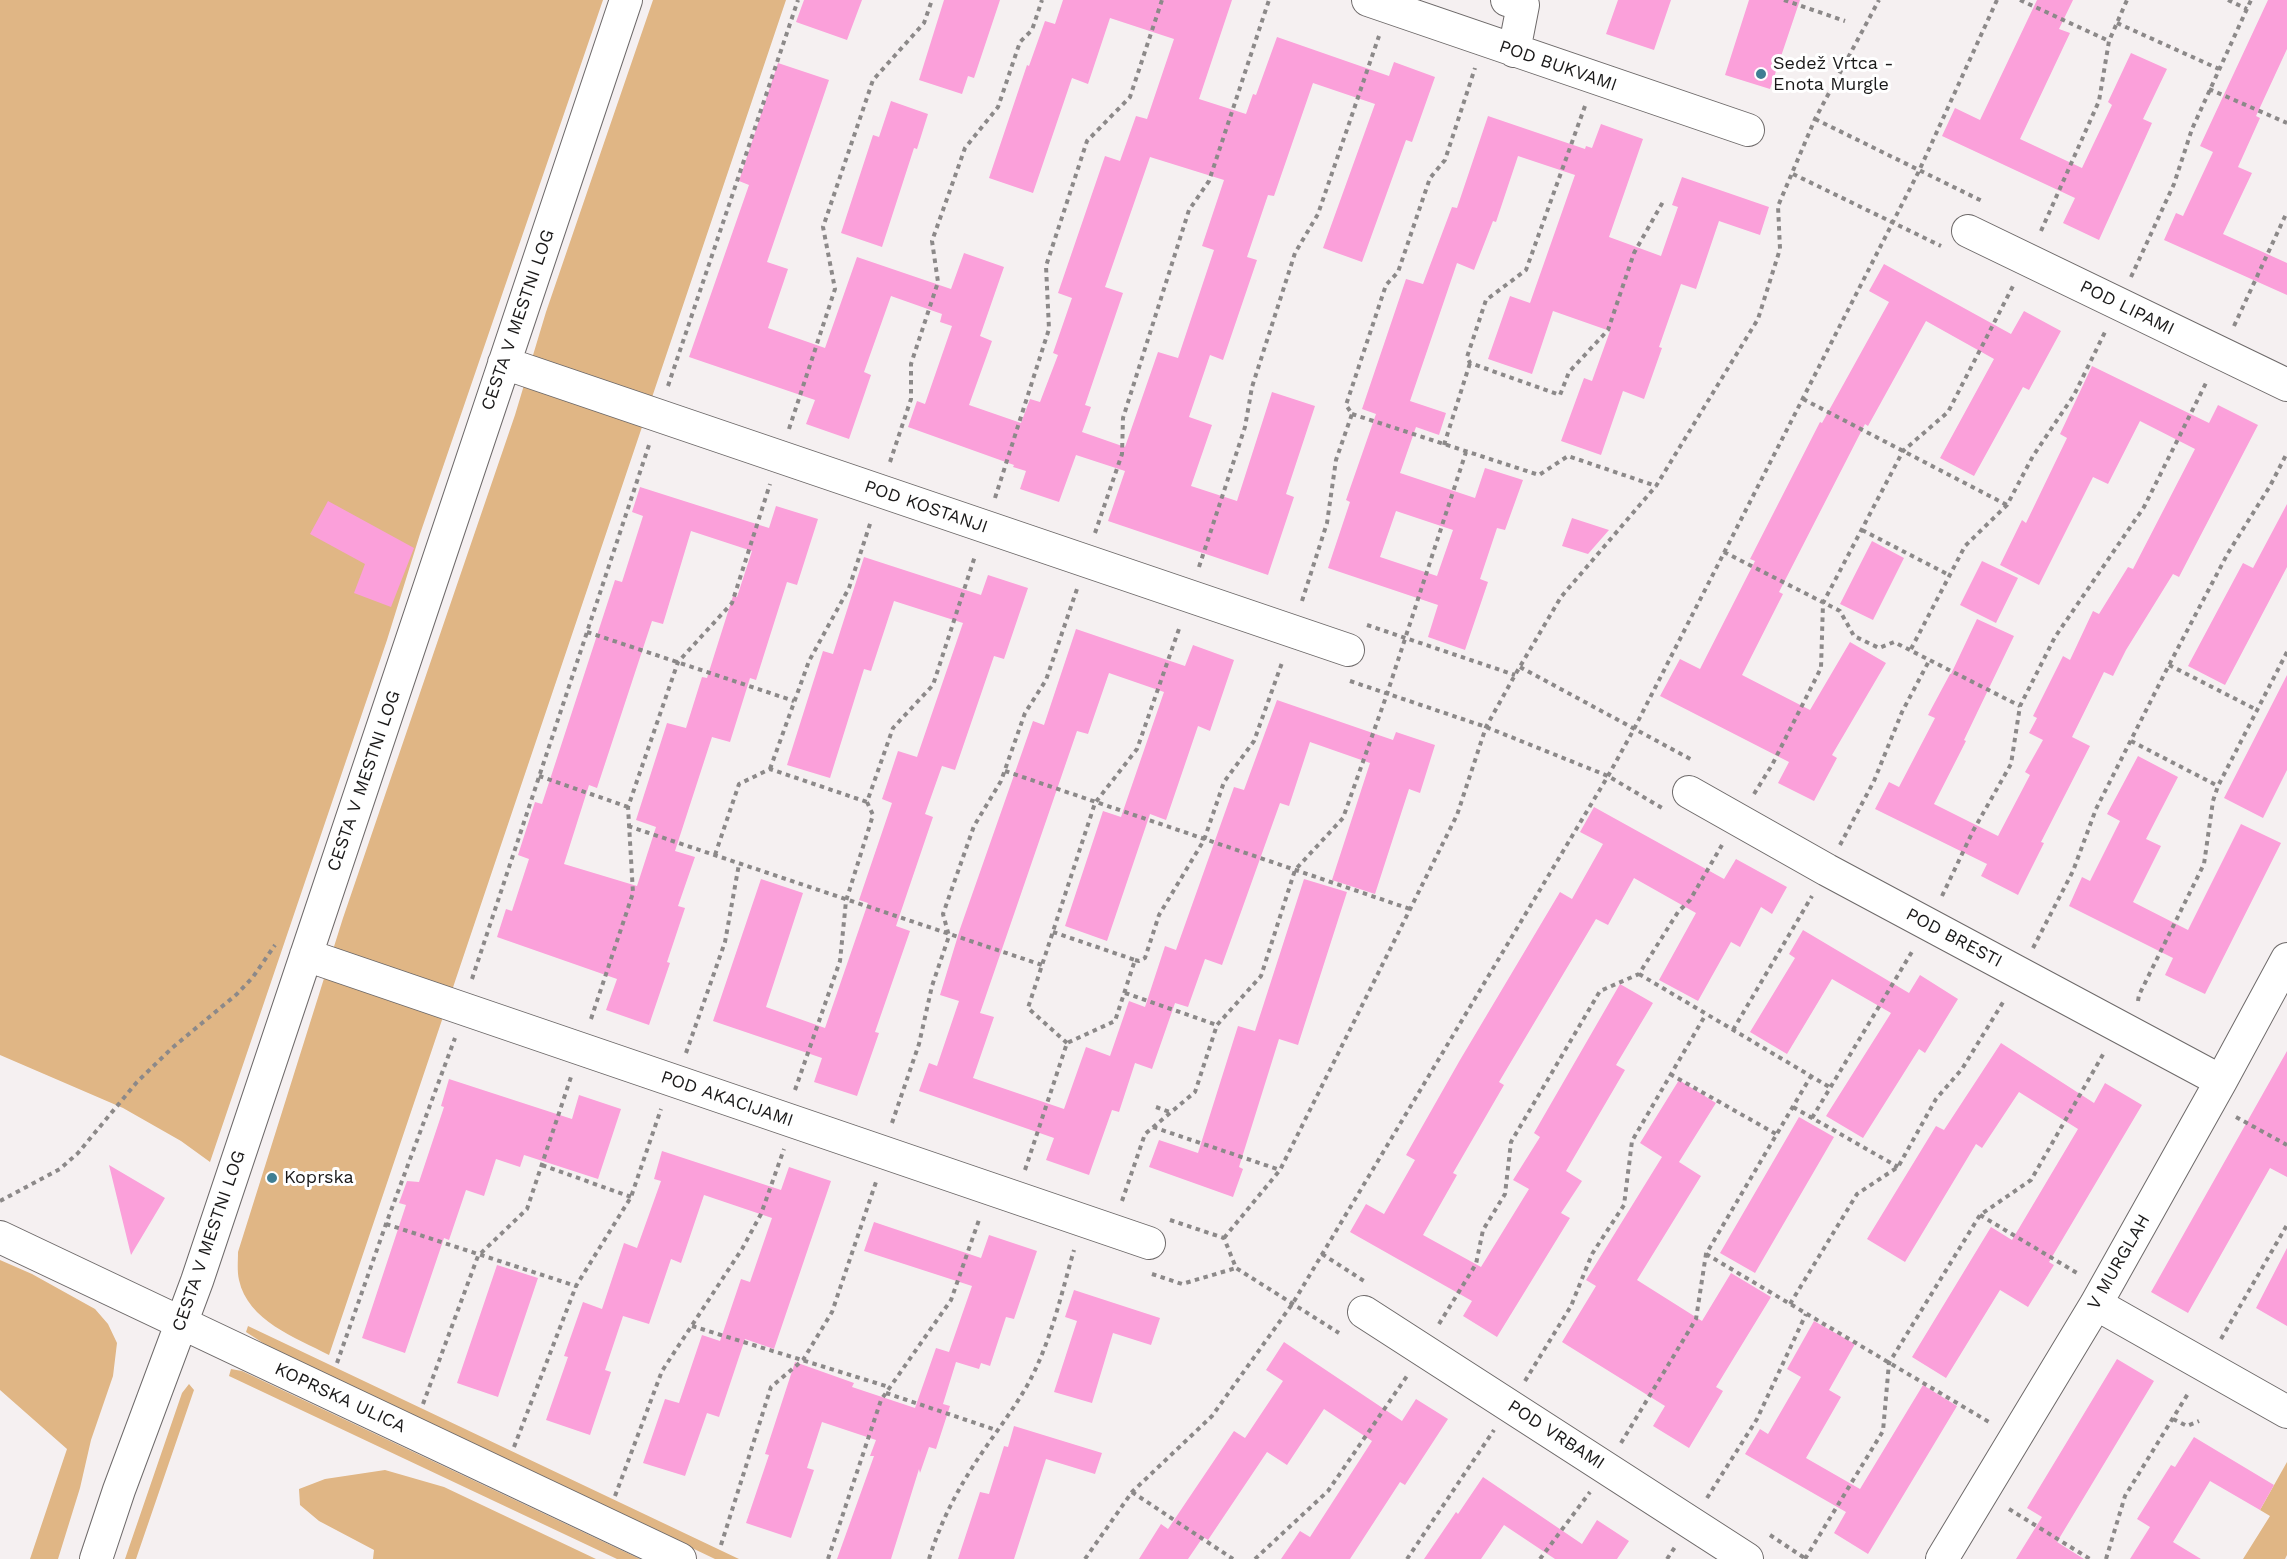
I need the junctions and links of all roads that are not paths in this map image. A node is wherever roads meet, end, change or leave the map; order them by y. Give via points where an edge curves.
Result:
1 (626, 0) edge
2 (1368, 0) edge
3 (1507, 0) edge
4 (1514, 51) junction
5 (1748, 130) dead end
6 (1968, 231) dead end
7 (504, 363) junction
8 (2287, 385) edge
9 (1348, 650) dead end
10 (1689, 792) road end
11 (306, 956) junction
12 (2287, 959) edge
13 (2221, 1081) junction
14 (0, 1237) edge
15 (1149, 1243) dead end
16 (2089, 1290) junction
17 (1364, 1312) dead end
18 (181, 1323) junction
19 (2287, 1412) edge
20 (96, 1559) edge
21 (680, 1559) edge
22 (1747, 1559) edge
23 (1942, 1559) edge

1 - 7 street, CESTA V MESTNI LOG
2 - 4 street, POD BUKVAMI
3 - 4 street via 1523,5
4 - 5 street, POD BUKVAMI
6 - 8 street, POD LIPAMI
7 - 9 street, POD KOSTANJI
7 - 11 street, CESTA V MESTNI LOG
10 - 13 street, POD BRESTI via 1731,831 1827,870
11 - 15 street, POD AKACIJAMI
11 - 18 street, CESTA V MESTNI LOG
12 - 13 street, V MURGLAH
13 - 16 street, V MURGLAH
14 - 18 street, KOPRSKA ULICA
16 - 19 street
16 - 23 street, V MURGLAH
17 - 22 street, POD VRBAMI via 1423,1349 1517,1394 1606,1468
18 - 20 street, CESTA V MESTNI LOG
18 - 21 street, KOPRSKA ULICA

